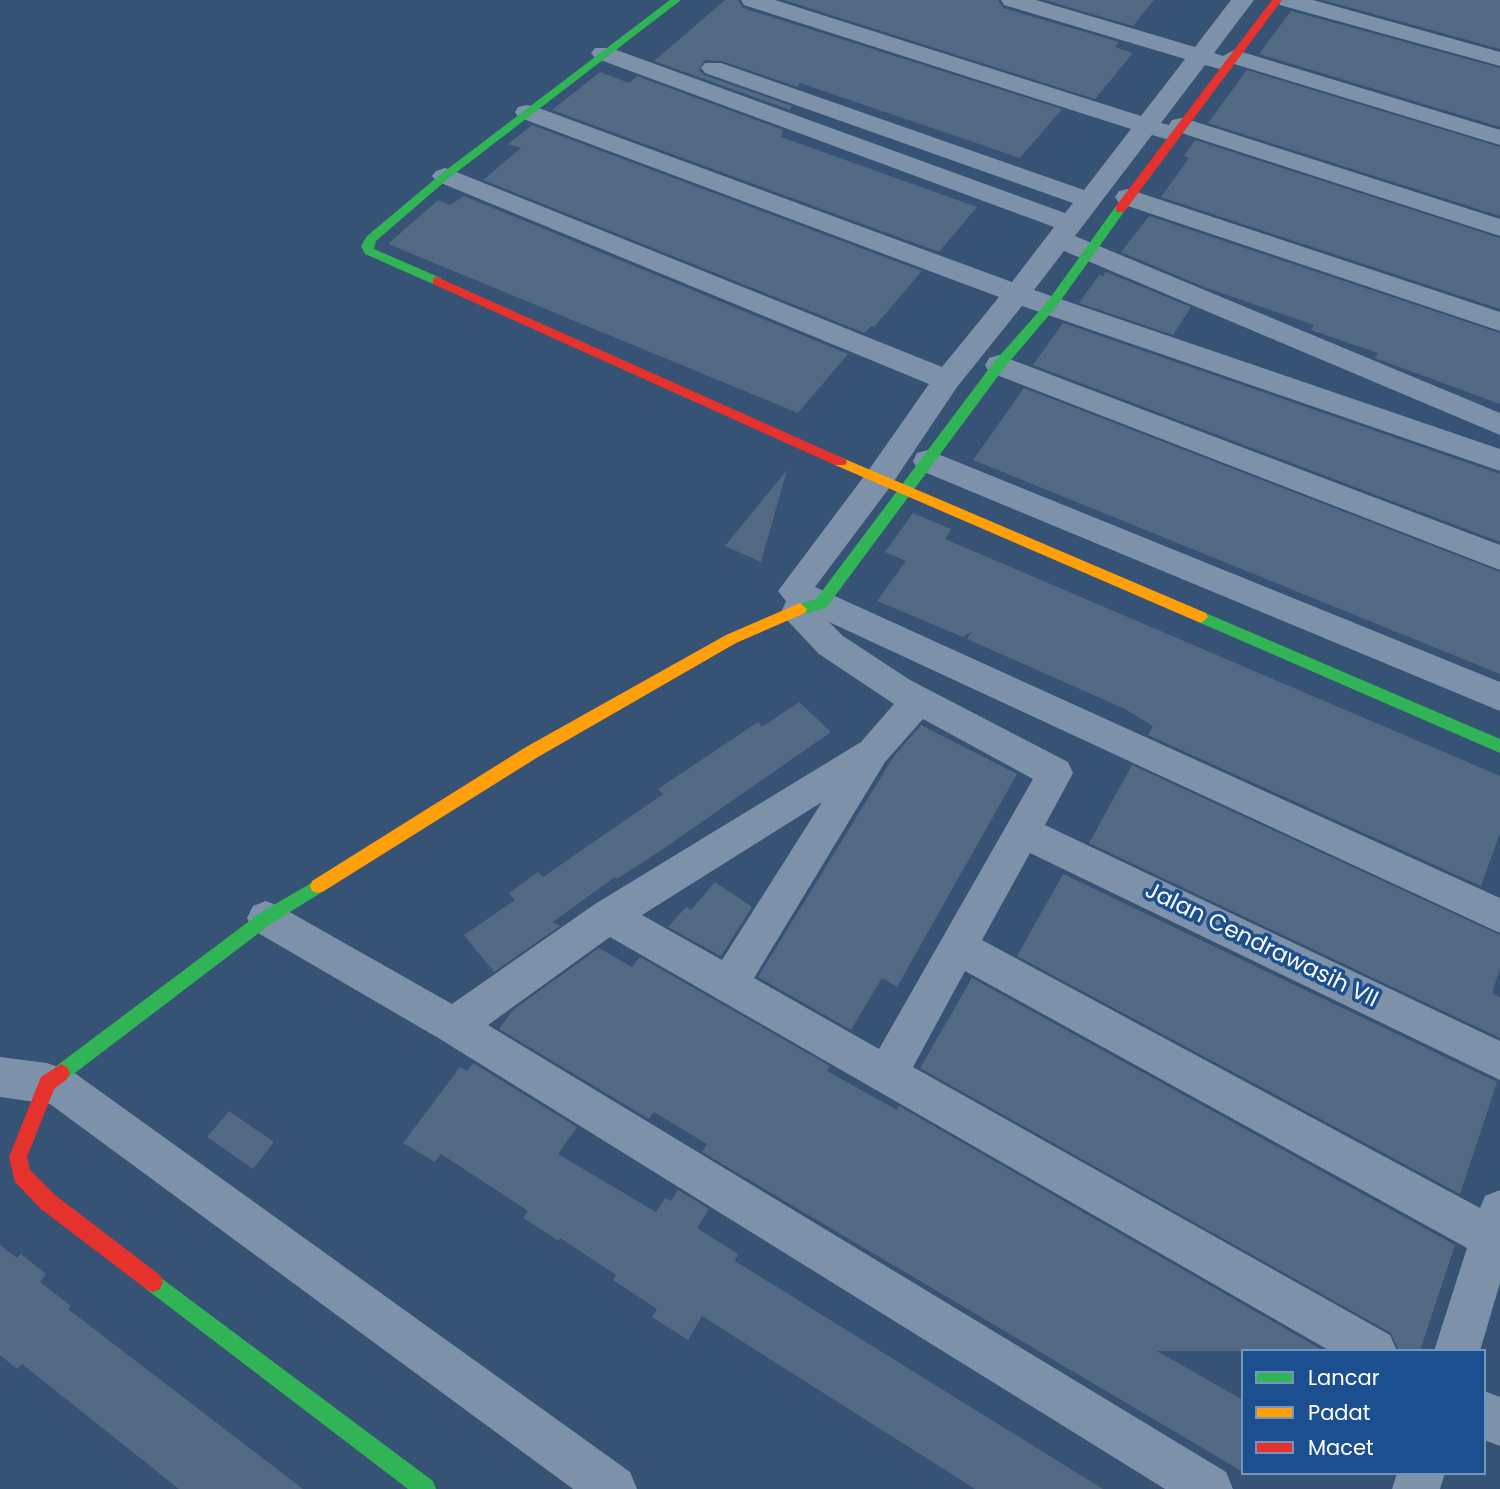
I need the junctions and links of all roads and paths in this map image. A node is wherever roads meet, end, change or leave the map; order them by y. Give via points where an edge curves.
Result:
1 (676, 0) edge
2 (752, 0) edge
3 (1012, 0) edge
4 (1243, 0) edge
5 (1277, 0) edge
6 (1288, 0) edge
7 (624, 37) junction
8 (603, 53) junction
9 (1199, 56) junction
10 (1500, 59) edge
11 (1232, 61) junction
12 (527, 112) junction
13 (1145, 125) junction
14 (1178, 130) junction
15 (1500, 138) edge
16 (445, 176) junction
17 (1128, 197) junction
18 (1088, 200) junction
19 (1500, 228) edge
20 (1064, 232) junction
21 (1087, 252) junction
22 (1017, 294) junction
23 (1052, 303) junction
24 (1500, 321) edge
25 (999, 365) junction
26 (947, 380) junction
27 (1500, 425) edge
28 (1500, 460) edge
29 (928, 461) junction
30 (879, 479) junction
31 (907, 489) junction
32 (1500, 558) edge
33 (804, 603) junction
34 (1275, 604) junction
35 (1256, 639) junction
36 (1500, 697) edge
37 (919, 700) junction
38 (1500, 746) edge
39 (873, 752) junction
40 (1021, 831) junction
41 (608, 916) junction
42 (1500, 916) edge
43 (267, 918) junction
44 (956, 946) junction
45 (729, 984) junction
46 (454, 1026) junction
47 (1500, 1061) edge
48 (887, 1074) junction
49 (1, 1077) edge
50 (47, 1083) junction
51 (1497, 1231) edge
52 (1370, 1349) edge
53 (1458, 1349) edge
54 (425, 1489) edge
55 (613, 1489) edge
56 (1209, 1489) edge

1 - 7 street
2 - 13 street
3 - 9 street
4 - 9 street
5 - 11 street
6 - 10 street
7 - 8 street
7 - 18 street
8 - 12 street
8 - 20 street
9 - 11 street
9 - 13 street
11 - 14 street
11 - 15 street
12 - 16 street
12 - 22 street
13 - 14 street
13 - 18 street
14 - 17 street
14 - 19 street
16 - 26 street
16 - 30 street via 371,239 369,251
17 - 21 street
17 - 24 street
18 - 20 street
20 - 21 street
20 - 22 street
21 - 23 street
21 - 27 street
22 - 23 street
22 - 26 street
23 - 25 street
23 - 28 street
25 - 29 street
25 - 32 street
26 - 30 street
29 - 31 street
29 - 34 street
30 - 31 street
30 - 33 street
31 - 33 street
31 - 35 street
33 - 37 street via 831,645
33 - 42 street
33 - 43 street via 532,752
34 - 35 street
34 - 36 street
35 - 38 street
37 - 39 street
37 - 40 street via 1055,773
39 - 41 street
39 - 45 street
40 - 44 street
40 - 47 street, Jalan Cendrawasih VII
41 - 45 street
41 - 46 street
43 - 46 street
43 - 50 street
44 - 48 street
44 - 51 street
45 - 48 street
46 - 56 street
48 - 52 street
49 - 50 street
50 - 54 street via 18,1157 22,1175 48,1202
50 - 55 street via 62,1088
51 - 53 street

